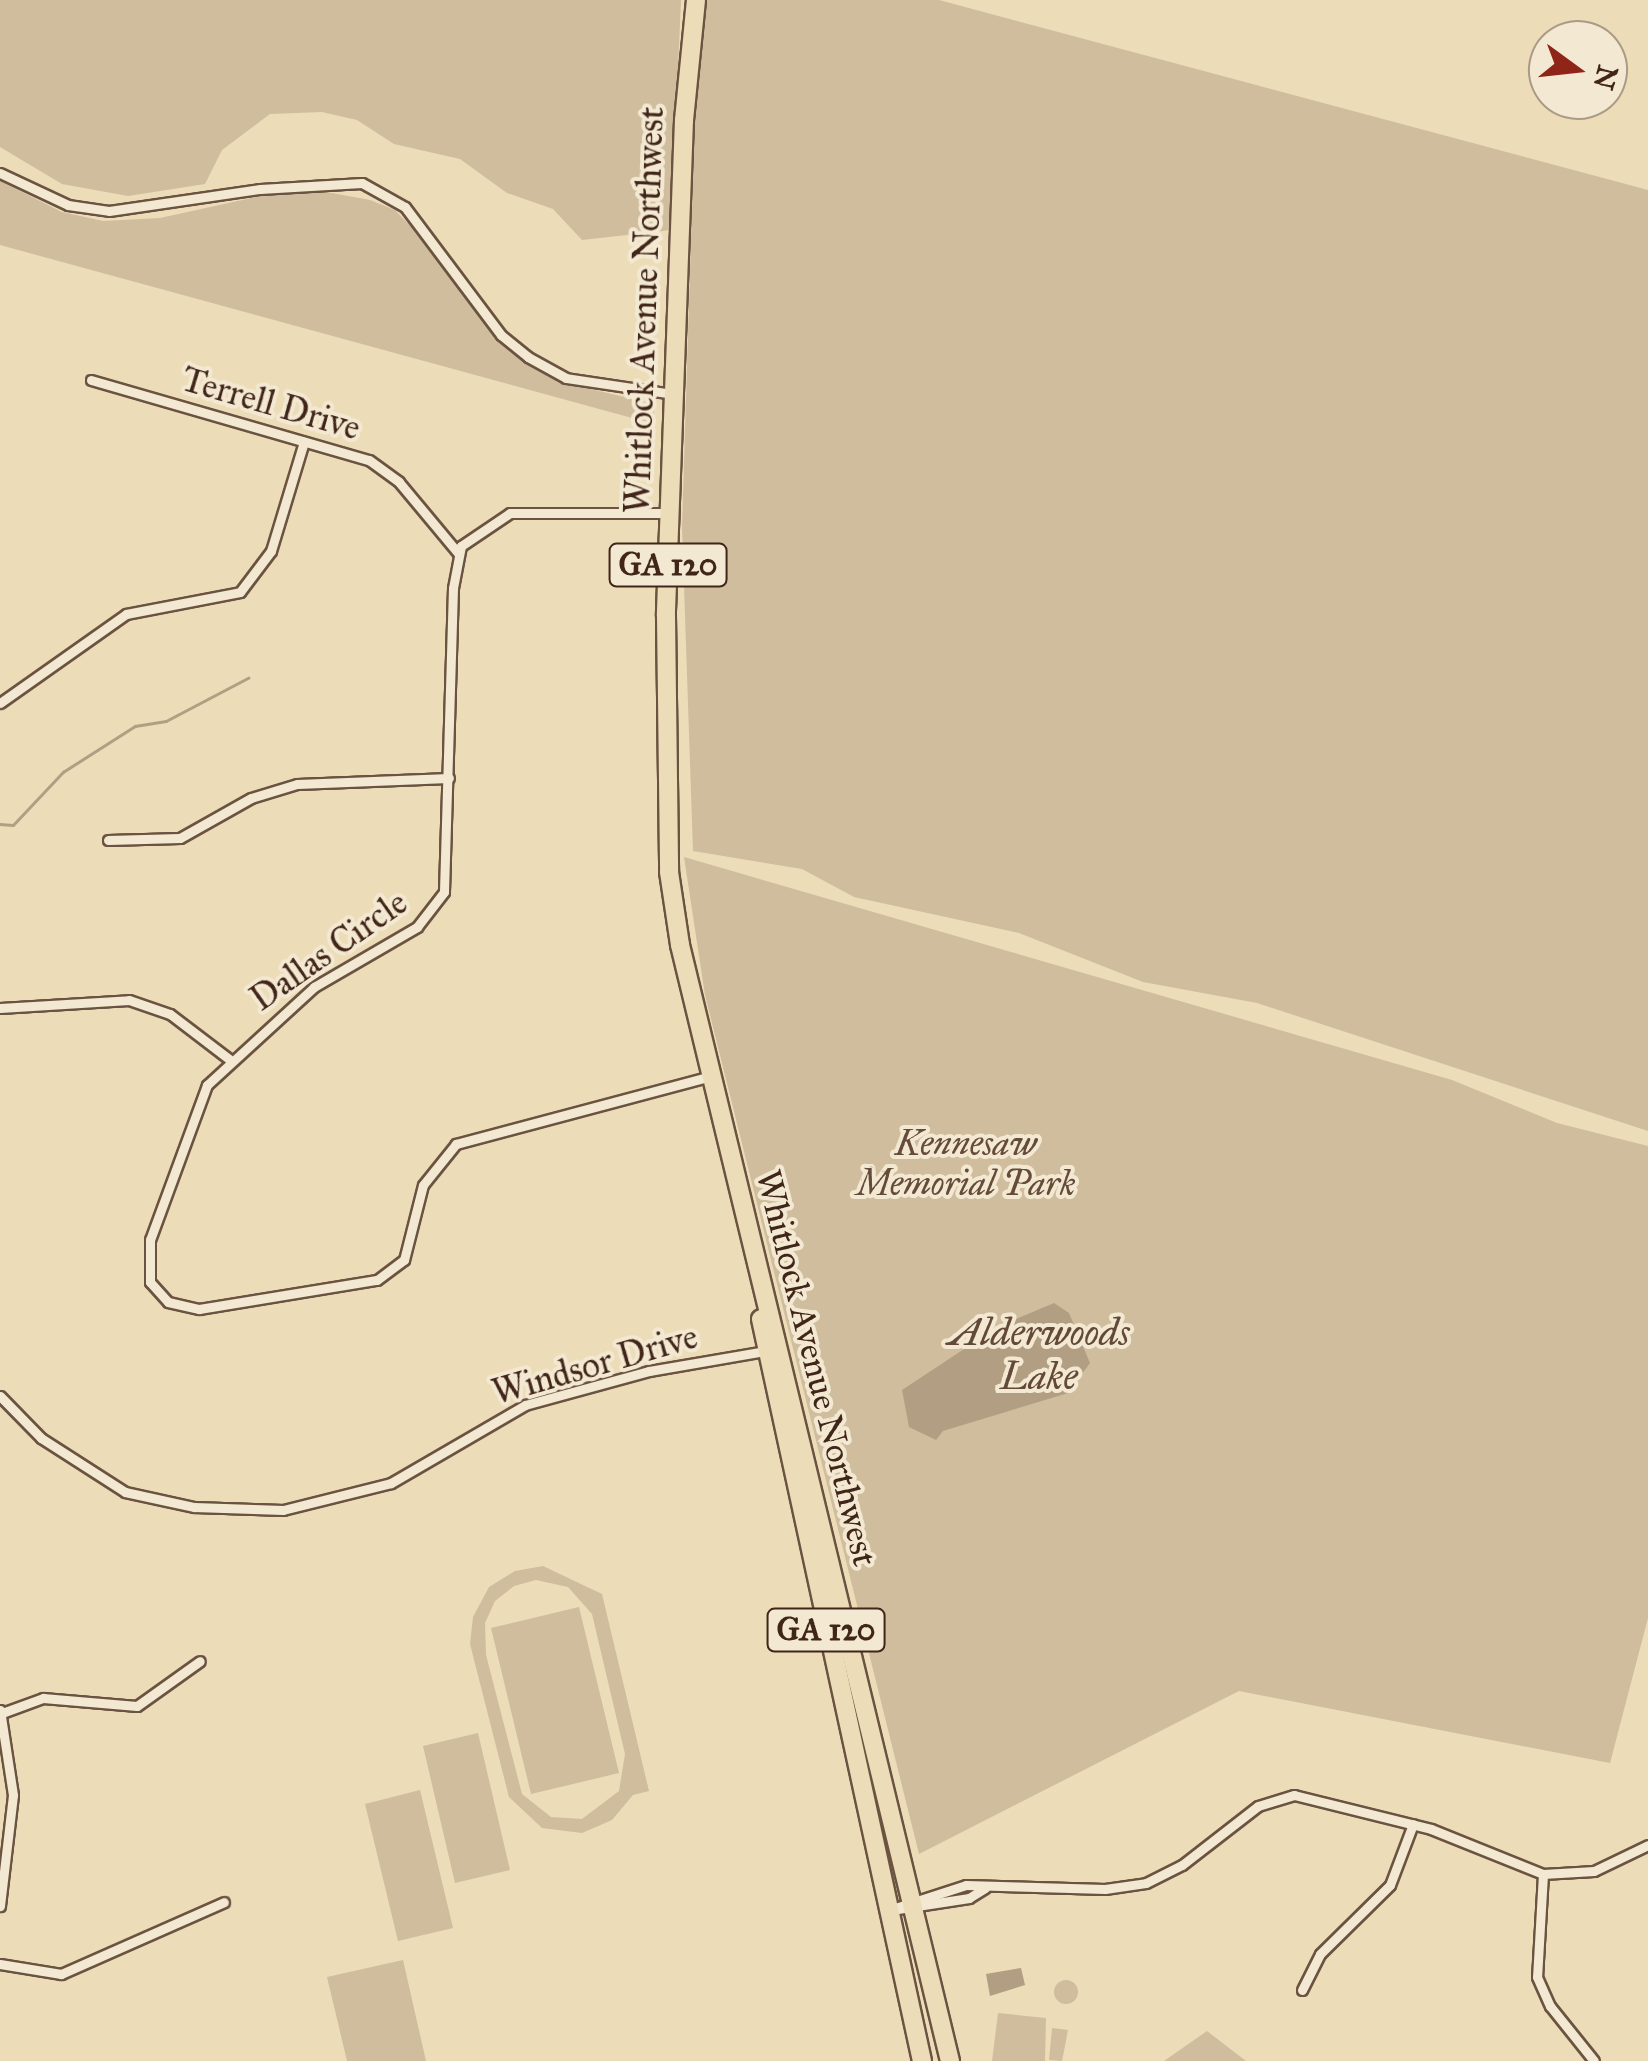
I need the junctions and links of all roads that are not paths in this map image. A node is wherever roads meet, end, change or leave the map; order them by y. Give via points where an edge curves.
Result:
1 (696, 0) edge
2 (0, 172) edge
3 (91, 380) dead end
4 (673, 394) junction
5 (304, 442) junction
6 (670, 512) junction
7 (458, 553) junction
8 (0, 703) edge
9 (450, 778) junction
10 (108, 840) dead end
11 (0, 1009) edge
12 (230, 1059) junction
13 (712, 1076) junction
14 (774, 1349) junction
15 (0, 1396) edge
16 (200, 1661) dead end
17 (1, 1712) edge
18 (1413, 1824) junction
19 (1648, 1846) edge
20 (1543, 1874) junction
21 (224, 1902) dead end
22 (912, 1904) junction
23 (0, 1906) edge
24 (889, 1910) junction
25 (0, 1964) edge
26 (1302, 1990) dead end
27 (922, 2061) edge
28 (950, 2061) edge
29 (1594, 2061) edge

1 - 4 highway, Whitlock Avenue Northwest / GA 120
2 - 4 street via 68,206 109,211 260,189 362,183 405,207 501,335 528,358 566,378
3 - 5 street, Terrell Drive
4 - 6 highway, Whitlock Avenue Northwest / GA 120
5 - 7 street, Terrell Drive via 384,469
5 - 8 street via 270,551 240,592 126,614
6 - 7 street via 510,513 483,526
6 - 13 highway, Whitlock Avenue Northwest / GA 120 via 665,832 680,945
7 - 9 street, Dallas Circle
9 - 10 street via 297,784 251,798 180,838
9 - 12 street, Dallas Circle via 448,875 434,910 417,927 328,976
11 - 12 street via 129,1000 170,1014
12 - 13 street, Dallas Circle via 196,1104 146,1260 155,1290 182,1308 385,1277 411,1245 427,1175 456,1144
13 - 14 highway, Whitlock Avenue Northwest / GA 120
14 - 15 street, Windsor Drive via 649,1371 525,1405 391,1483 283,1510 194,1507 125,1492 41,1438
14 - 22 highway, Whitlock Avenue Northwest / GA 120
14 - 24 highway, Whitlock Avenue Northwest / GA 120
16 - 17 street via 137,1706 43,1698
17 - 23 street via 13,1795
18 - 20 street
18 - 22 street via 1320,1798 1281,1797 1146,1883 985,1888 969,1898
18 - 26 street via 1390,1885 1320,1954
19 - 20 street via 1594,1871
20 - 29 street via 1537,1977 1550,2006
21 - 25 street via 60,1974
22 - 24 street
22 - 28 highway, Whitlock Avenue Northwest / GA 120
24 - 27 highway, Whitlock Avenue Northwest / GA 120

